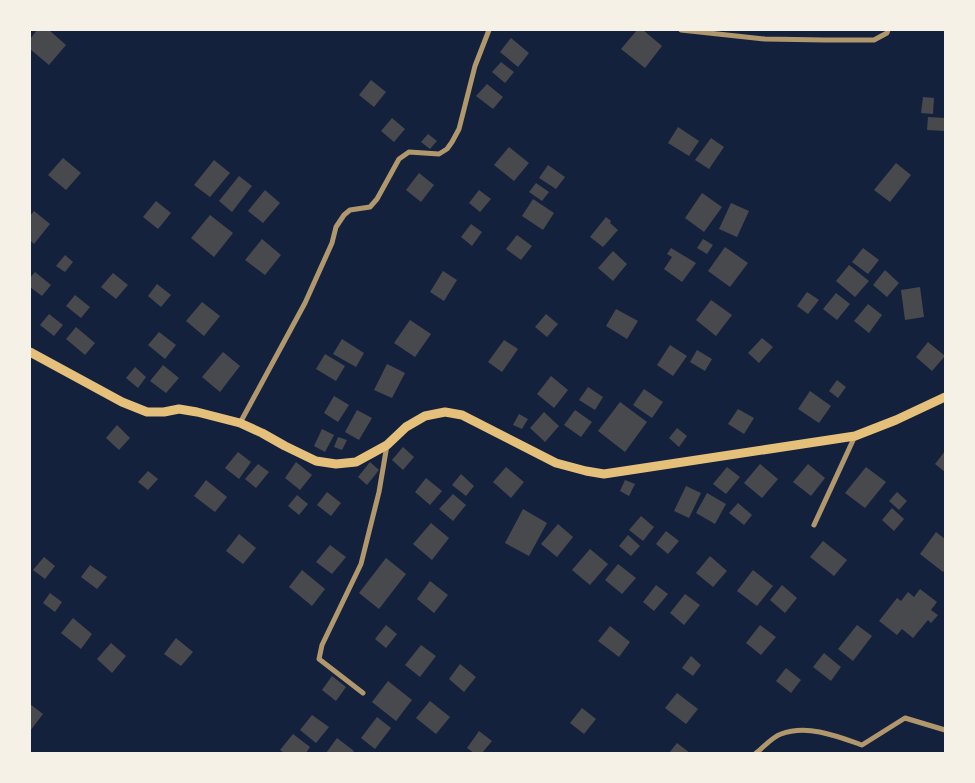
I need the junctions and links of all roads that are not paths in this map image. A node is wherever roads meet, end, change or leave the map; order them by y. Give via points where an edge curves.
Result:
1 (489, 30) edge
2 (681, 30) edge
3 (888, 30) edge
4 (30, 352) edge
5 (945, 397) edge
6 (240, 423) junction
7 (855, 436) junction
8 (387, 445) junction
9 (814, 526) dead end
10 (363, 693) dead end
11 (945, 730) edge
12 (756, 753) edge

1 - 6 street via 459,129 452,142 439,154 409,152 399,159 370,206 350,210 344,215 305,303
2 - 3 street via 765,39 874,40
4 - 6 main road via 122,402 147,412 179,409
5 - 7 main road
6 - 8 main road via 316,461 336,464 356,462
7 - 8 main road via 604,474 556,463 462,415 445,412 425,416
7 - 9 street
8 - 10 street via 380,492 361,564 322,645 319,659
11 - 12 street via 905,718 862,744 802,730 780,734

